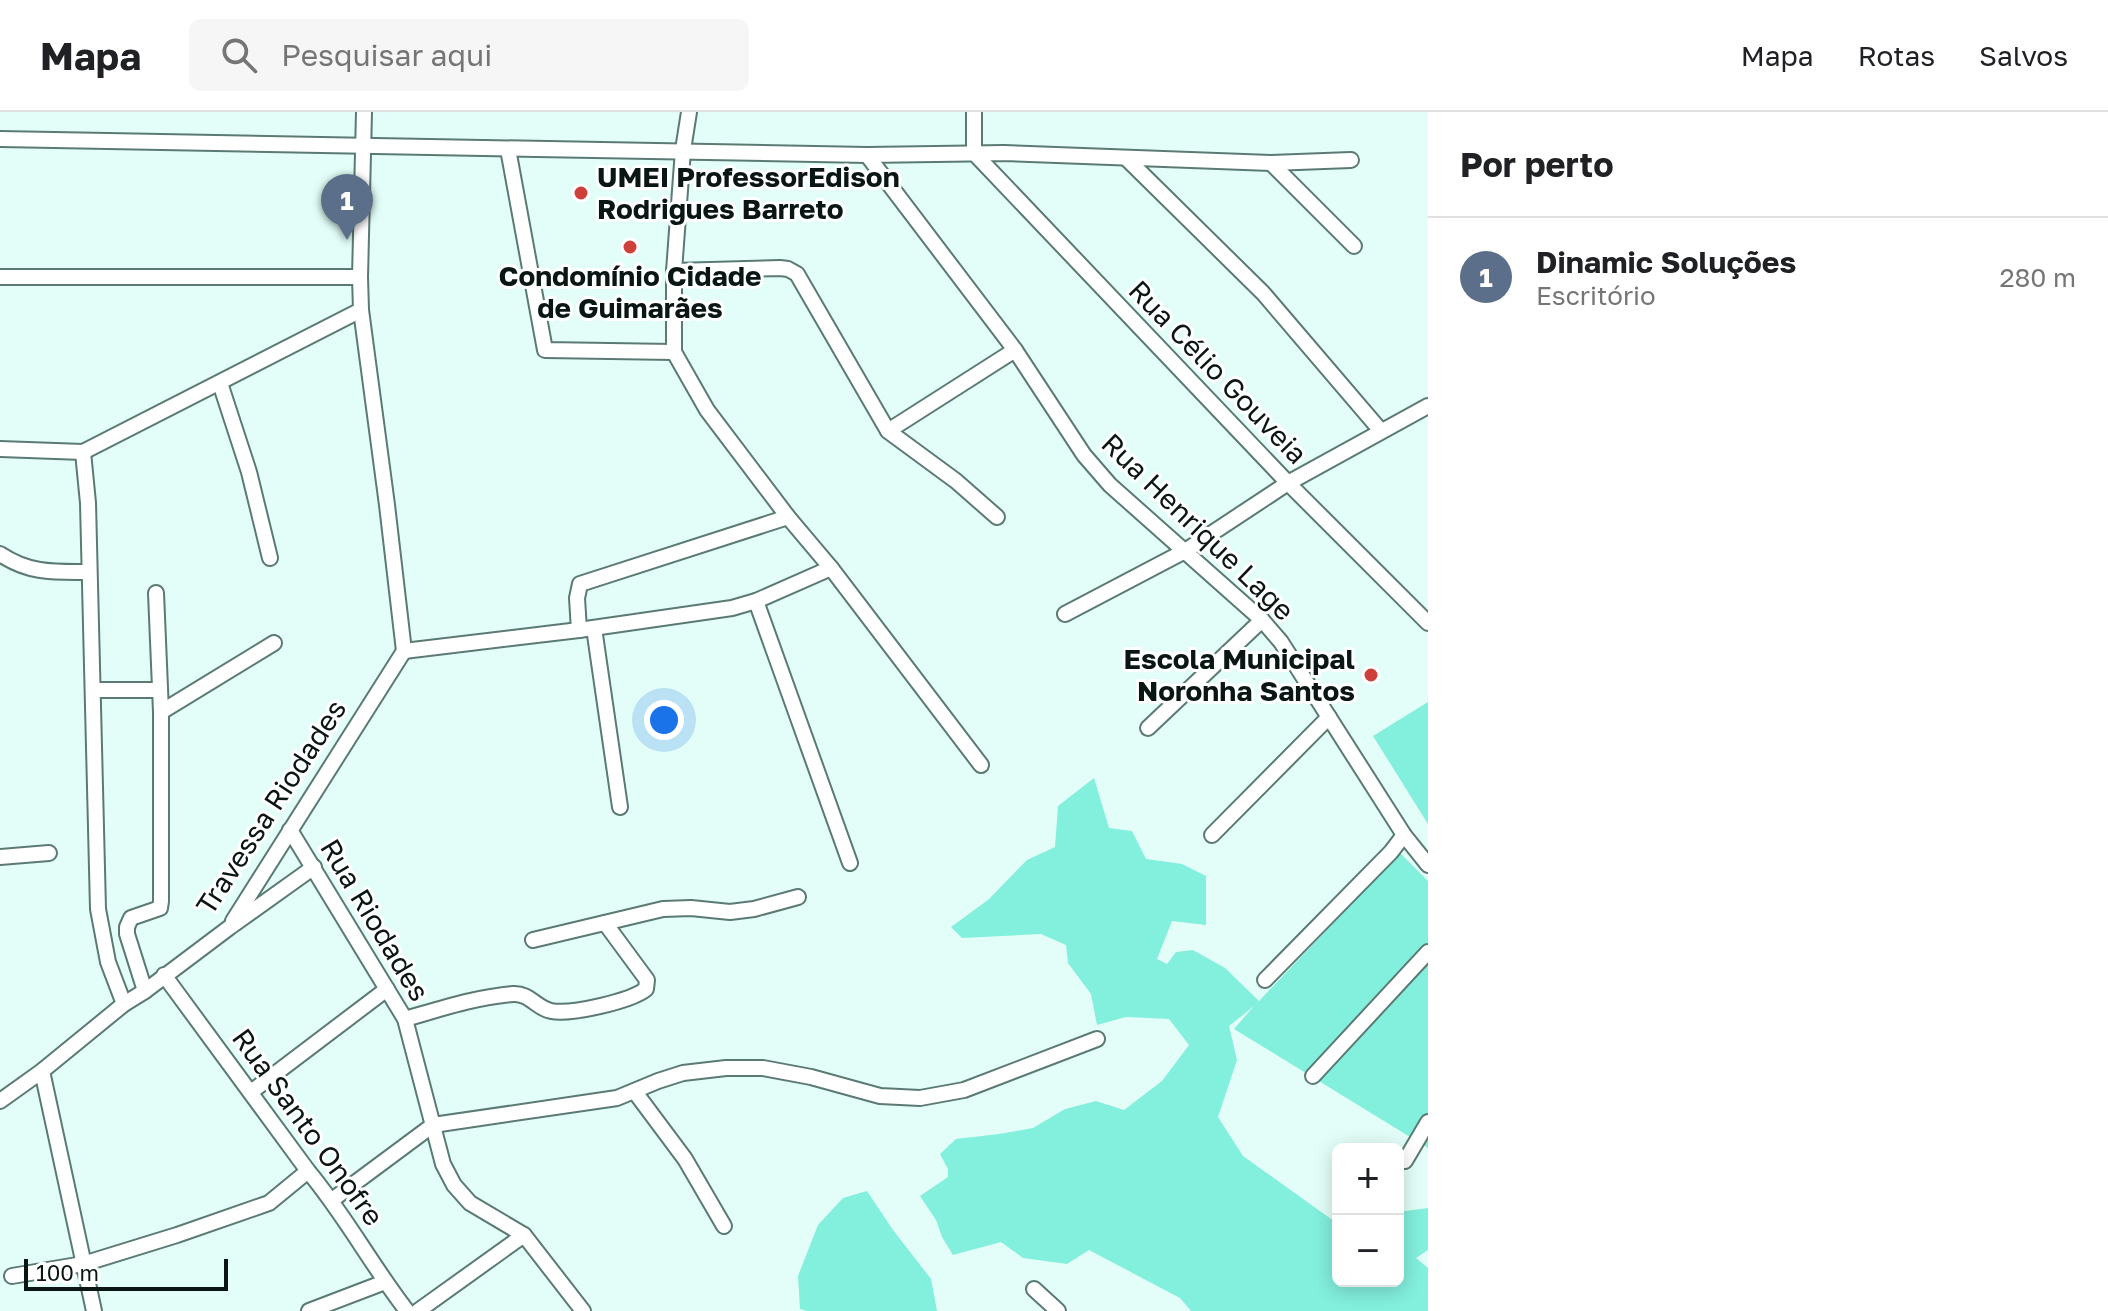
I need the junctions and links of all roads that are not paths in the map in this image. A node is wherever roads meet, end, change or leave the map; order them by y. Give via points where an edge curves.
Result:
1 (364, 112) edge
2 (689, 112) edge
3 (974, 112) edge
4 (0, 139) edge
5 (362, 145) junction
6 (508, 149) junction
7 (683, 150) junction
8 (974, 153) junction
9 (867, 155) junction
10 (1126, 158) junction
11 (1351, 160) dead end
12 (1271, 163) junction
13 (1354, 246) dead end
14 (674, 271) junction
15 (0, 277) edge
16 (360, 277) junction
17 (361, 310) junction
18 (1015, 350) junction
19 (674, 352) junction
20 (220, 383) junction
21 (1428, 406) edge
22 (888, 431) junction
23 (1381, 431) junction
24 (0, 449) edge
25 (83, 452) junction
26 (1288, 483) junction
27 (788, 517) junction
28 (997, 517) dead end
29 (1185, 551) junction
30 (0, 554) edge
31 (270, 558) dead end
32 (831, 568) junction
33 (89, 572) junction
34 (156, 593) dead end
35 (756, 601) junction
36 (1065, 614) dead end
37 (1262, 620) junction
38 (1428, 623) edge
39 (586, 629) junction
40 (274, 643) dead end
41 (404, 651) junction
42 (93, 690) junction
43 (160, 690) junction
44 (161, 712) junction
45 (1329, 717) junction
46 (1148, 728) dead end
47 (981, 765) dead end
48 (620, 807) dead end
49 (290, 830) junction
50 (1212, 835) dead end
51 (1404, 835) junction
52 (49, 853) dead end
53 (0, 857) edge
54 (850, 863) dead end
55 (1428, 865) edge
56 (314, 867) junction
57 (798, 897) dead end
58 (605, 923) junction
59 (230, 927) junction
60 (533, 940) dead end
61 (1428, 952) edge
62 (164, 975) junction
63 (1265, 980) dead end
64 (387, 989) junction
65 (145, 991) junction
66 (124, 1004) junction
67 (405, 1019) junction
68 (1097, 1039) dead end
69 (42, 1071) junction
70 (1313, 1076) dead end
71 (251, 1092) junction
72 (635, 1092) junction
73 (0, 1101) edge
74 (1428, 1122) edge
75 (433, 1125) junction
76 (1405, 1161) dead end
77 (308, 1171) junction
78 (332, 1200) junction
79 (724, 1226) dead end
80 (524, 1235) junction
81 (83, 1264) junction
82 (12, 1276) dead end
83 (385, 1282) junction
84 (1034, 1289) dead end
85 (94, 1311) edge
86 (309, 1311) edge
87 (407, 1311) edge
88 (418, 1311) edge
89 (583, 1311) edge
90 (1058, 1311) edge

1 - 5 street
2 - 7 street
3 - 8 street
4 - 5 street
5 - 6 street
5 - 16 street
6 - 7 street
6 - 19 street via 545,350
7 - 9 street
7 - 14 street
8 - 9 street
8 - 10 street
8 - 26 street, Rua Célio Gouveia
9 - 18 street, Rua Henrique Lage
10 - 12 street
10 - 23 street via 1263,293
11 - 12 street
12 - 13 street
14 - 19 street
14 - 22 street via 780,268 797,274
15 - 16 street
16 - 17 street
17 - 20 street
17 - 41 street
18 - 22 street
18 - 29 street, Rua Henrique Lage via 1084,455
19 - 27 street via 707,410
20 - 25 street
20 - 31 street
21 - 23 street
22 - 28 street
23 - 26 street
24 - 25 street
25 - 33 street
26 - 29 street
26 - 38 street, Rua Célio Gouveia
27 - 32 street
27 - 39 street via 580,584 577,598
29 - 36 street
29 - 37 street, Rua Henrique Lage
30 - 33 street via 45,572
32 - 35 street
32 - 47 street
33 - 42 street
34 - 43 street
35 - 39 street
35 - 54 street
37 - 45 street, Rua Henrique Lage
37 - 46 street
39 - 41 street
39 - 48 street
40 - 44 street
41 - 49 street, Travessa Riodades
42 - 43 street
42 - 66 street via 98,909 108,962
43 - 44 street
44 - 65 street via 161,905 131,918 127,927
45 - 50 street
45 - 51 street, Rua Henrique Lage
49 - 56 street, Rua Riodades
49 - 59 street, Travessa Riodades
51 - 55 street, Rua Henrique Lage
51 - 63 street
52 - 53 street
56 - 59 street
56 - 64 street, Rua Riodades
57 - 58 street via 730,912 663,909
58 - 60 street
58 - 67 street via 647,980 641,994 557,1011 514,994
59 - 62 street, Travessa Riodades
61 - 70 street
62 - 65 street, Travessa Riodades
62 - 71 street, Rua Santo Onofre
64 - 67 street, Rua Riodades
64 - 71 street
65 - 66 street, Travessa Riodades
66 - 69 street, Travessa Riodades
67 - 75 street, Rua Riodades
68 - 72 street via 964,1090 920,1098 880,1096 763,1068 683,1073
69 - 73 street, Travessa Riodades
69 - 81 street
71 - 77 street, Rua Santo Onofre
72 - 75 street
72 - 79 street via 685,1159
74 - 76 street
75 - 78 street
75 - 80 street, Rua Riodades via 454,1185 470,1203
77 - 78 street, Rua Santo Onofre
77 - 81 street via 269,1203
78 - 83 street, Rua Santo Onofre
80 - 88 street
80 - 89 street, Rua Riodades
81 - 82 street
81 - 85 street
83 - 86 street
83 - 87 street, Rua Santo Onofre
84 - 90 street

